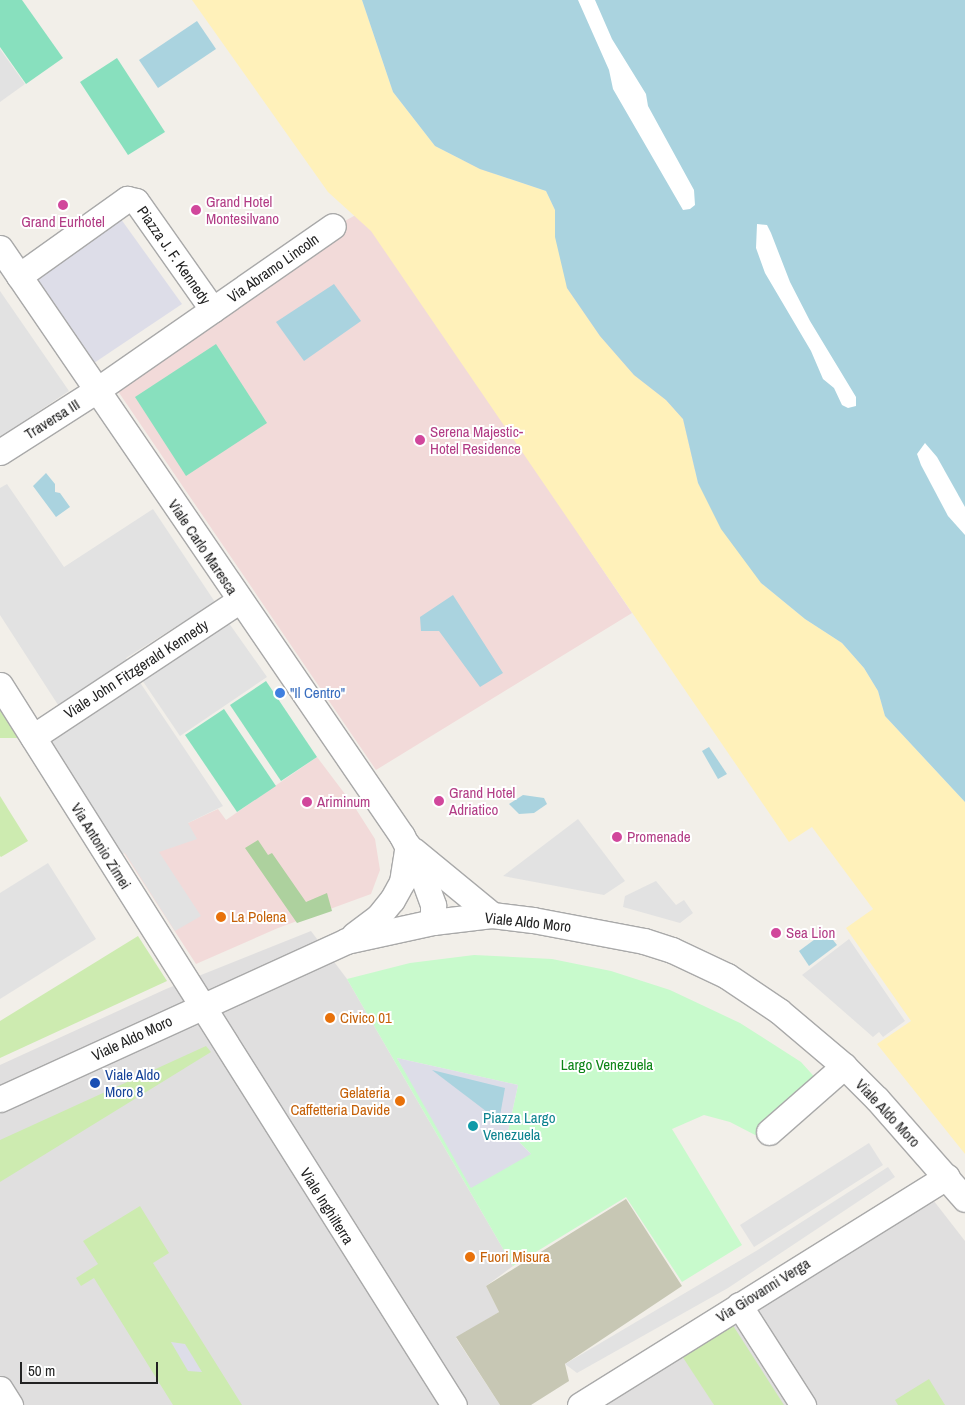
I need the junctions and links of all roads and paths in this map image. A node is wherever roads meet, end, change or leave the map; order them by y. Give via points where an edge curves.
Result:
1 (333, 226) dead end
2 (0, 248) edge
3 (19, 276) junction
4 (213, 310) junction
5 (98, 390) junction
6 (2, 450) edge
7 (240, 600) junction
8 (0, 685) edge
9 (33, 737) junction
10 (408, 845) junction
11 (492, 915) junction
12 (433, 922) junction
13 (346, 941) junction
14 (201, 1006) junction
15 (844, 1066) junction
16 (0, 1099) edge
17 (769, 1132) dead end
18 (947, 1177) junction
19 (965, 1199) edge
20 (739, 1305) junction
21 (0, 1389) edge
22 (10, 1405) edge
23 (454, 1405) edge
24 (580, 1405) edge
25 (803, 1405) edge

1 - 4 street, Via Abramo Lincoln
2 - 3 street, Viale Carlo Maresca
3 - 4 street, Piazza J. F. Kennedy via 127,199 136,201
3 - 5 street, Viale Carlo Maresca
4 - 5 street, Piazza J. F. Kennedy
5 - 6 street, Traversa III
5 - 7 street, Viale Carlo Maresca
7 - 9 street, Viale John Fitzgerald Kennedy
7 - 10 street, Viale Carlo Maresca
8 - 9 street, Via Antonio Zimei
9 - 14 street, Via Antonio Zimei
10 - 11 street, Viale Carlo Maresca
10 - 12 street, Viale Carlo Maresca via 433,905
10 - 13 street via 402,882 392,900 378,917
11 - 12 street, Viale Aldo Moro
11 - 15 street, Viale Aldo Moro via 609,933 672,950 705,964 752,993
12 - 13 street, Viale Aldo Moro
13 - 14 street, Viale Aldo Moro
14 - 16 street, Viale Aldo Moro
14 - 23 street, Viale Inghilterra
15 - 17 street
15 - 18 street, Viale Aldo Moro
18 - 19 street, Viale Aldo Moro
18 - 20 street, Via Giovanni Verga
20 - 24 street, Via Giovanni Verga
20 - 25 street
21 - 22 street

